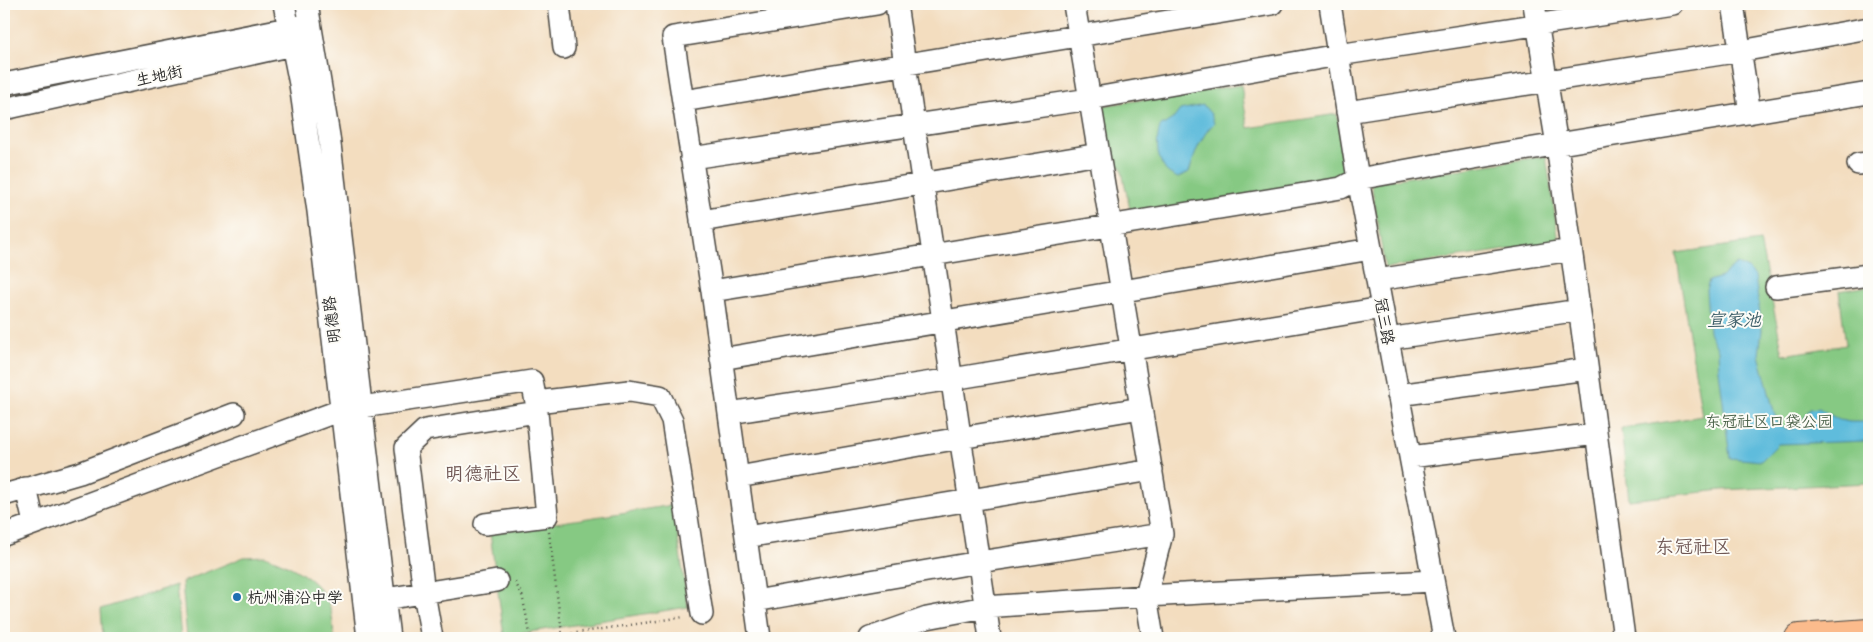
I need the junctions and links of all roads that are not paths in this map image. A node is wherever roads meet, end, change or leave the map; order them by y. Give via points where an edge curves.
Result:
1 (284, 4) edge
2 (559, 4) edge
3 (877, 4) edge
4 (896, 4) edge
5 (1074, 4) edge
6 (1272, 4) edge
7 (1330, 4) edge
8 (1534, 4) edge
9 (1672, 4) edge
10 (1733, 4) edge
11 (810, 9) edge
12 (310, 23) edge
13 (1537, 25) junction
14 (1869, 28) edge
15 (1079, 35) junction
16 (291, 37) junction
17 (564, 48) dead end
18 (1741, 51) junction
19 (1338, 55) junction
20 (905, 63) junction
21 (1546, 81) junction
22 (4, 84) edge
23 (1869, 93) edge
24 (1090, 99) junction
25 (683, 101) junction
26 (4, 109) edge
27 (1347, 112) junction
28 (1750, 113) junction
29 (914, 124) junction
30 (1557, 145) junction
31 (1099, 154) junction
32 (692, 158) junction
33 (1358, 179) junction
34 (923, 183) junction
35 (701, 221) junction
36 (1112, 225) junction
37 (1371, 249) junction
38 (1571, 250) junction
39 (934, 254) junction
40 (1869, 275) edge
41 (1377, 280) junction
42 (1776, 287) dead end
43 (712, 290) junction
44 (1122, 292) junction
45 (1382, 308) junction
46 (1579, 310) junction
47 (944, 322) junction
48 (1388, 339) junction
49 (1132, 349) junction
50 (721, 359) junction
51 (1587, 368) junction
52 (952, 379) junction
53 (1398, 395) junction
54 (537, 407) junction
55 (351, 408) junction
56 (1142, 408) junction
57 (729, 413) junction
58 (234, 414) dead end
59 (1596, 434) junction
60 (960, 438) junction
61 (1410, 457) junction
62 (1152, 470) junction
63 (738, 478) junction
64 (26, 488) junction
65 (4, 494) edge
66 (969, 500) junction
67 (34, 523) junction
68 (485, 524) dead end
69 (4, 534) edge
70 (1162, 534) junction
71 (746, 537) junction
72 (979, 562) junction
73 (1433, 581) junction
74 (497, 582) road end
75 (424, 593) junction
76 (1146, 596) junction
77 (385, 599) junction
78 (755, 601) junction
79 (985, 607) junction
80 (702, 614) road end
81 (1869, 633) edge
82 (368, 638) edge
83 (389, 638) edge
84 (432, 638) edge
85 (760, 638) edge
86 (870, 638) edge
87 (990, 638) edge
88 (1153, 638) edge
89 (1444, 638) edge
90 (1624, 638) edge
91 (1799, 638) edge

1 - 16 street, 明德路
2 - 17 street
3 - 11 street
4 - 20 street
5 - 15 street
6 - 15 street
7 - 19 street, 冠三路
8 - 13 street
9 - 13 street
10 - 18 street
11 - 25 street via 673,37
12 - 16 street, 生地街
12 - 55 street, 明德路 via 329,136
13 - 19 street
13 - 21 street
14 - 18 street
15 - 20 street
15 - 24 street
16 - 22 street, 生地街
16 - 26 street, 生地街
16 - 55 street, 明德路
18 - 21 street
18 - 28 street
19 - 24 street
19 - 27 street, 冠三路
20 - 25 street
20 - 29 street
21 - 27 street
21 - 30 street
23 - 28 street
24 - 29 street
24 - 31 street
25 - 32 street
27 - 33 street, 冠三路
28 - 30 street
29 - 32 street
29 - 34 street
30 - 33 street
30 - 38 street
31 - 34 street
31 - 36 street
32 - 35 street
33 - 36 street via 1341,188
33 - 37 street, 冠三路
34 - 35 street
34 - 39 street
35 - 43 street
36 - 39 street
36 - 44 street
37 - 41 street, 冠三路
37 - 44 street
38 - 41 street
38 - 46 street
39 - 43 street
39 - 47 street
40 - 42 street
41 - 45 street, 冠三路
43 - 50 street
44 - 47 street
44 - 49 street
45 - 48 street, 冠三路
45 - 49 street
46 - 48 street
46 - 51 street
47 - 50 street
47 - 52 street
48 - 53 street, 冠三路
49 - 52 street
49 - 56 street
50 - 57 street
51 - 53 street
51 - 59 street
52 - 57 street
52 - 60 street
53 - 61 street, 冠三路
54 - 55 street via 532,381
54 - 68 street via 547,516
54 - 75 street via 425,430 406,448
54 - 80 street via 629,391 660,396 672,420
55 - 67 street
55 - 77 street, 明德路
55 - 82 street, 明德路
56 - 60 street
56 - 62 street
57 - 63 street
58 - 64 street via 80,473
59 - 61 street
59 - 90 street
60 - 63 street
60 - 66 street
61 - 73 street, 冠三路
62 - 66 street
62 - 70 street
63 - 71 street
64 - 65 street
64 - 67 street
66 - 71 street
66 - 72 street
67 - 69 street
70 - 72 street
70 - 76 street
71 - 78 street
72 - 78 street
72 - 79 street
73 - 76 street
73 - 89 street, 冠三路
74 - 75 street
75 - 77 street
75 - 84 street
76 - 79 street
76 - 88 street
77 - 83 street, 明德路
78 - 85 street
79 - 86 street via 927,618
79 - 87 street
81 - 91 main road

